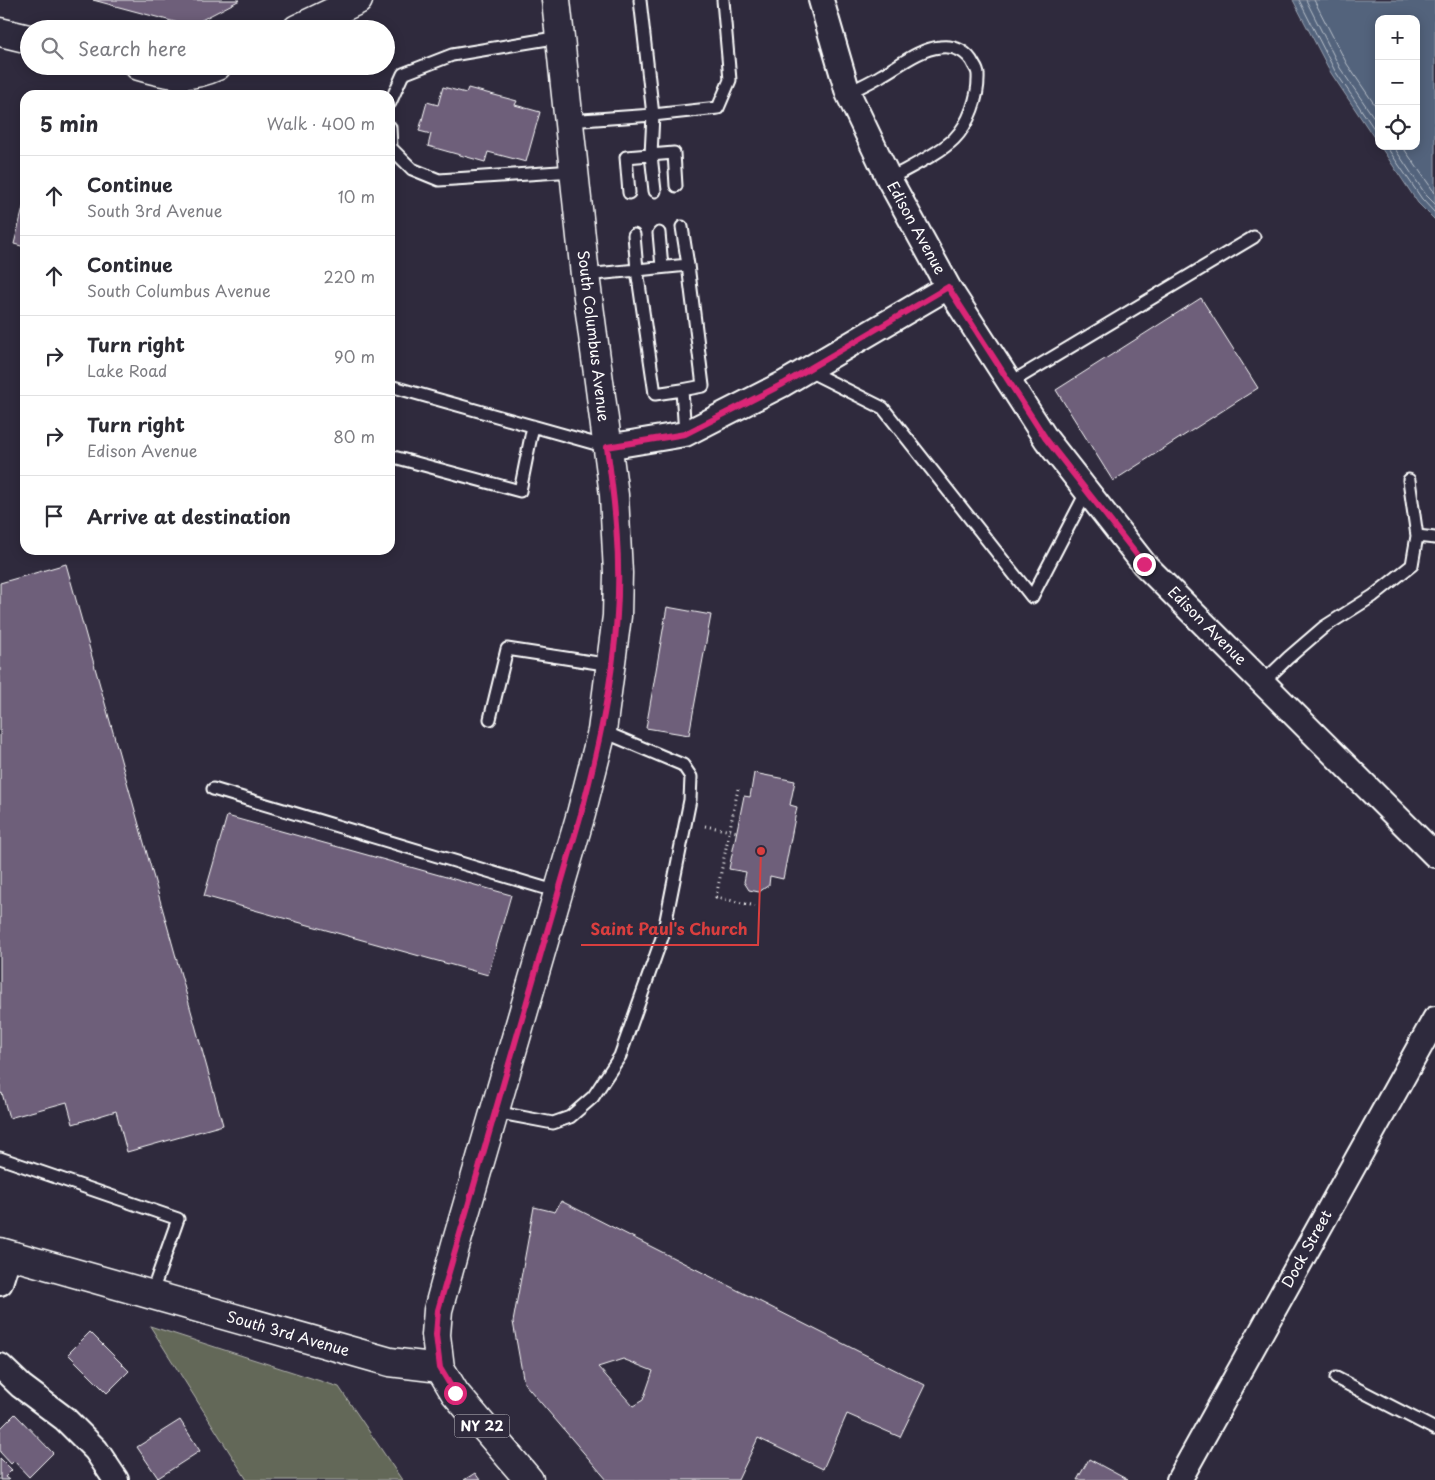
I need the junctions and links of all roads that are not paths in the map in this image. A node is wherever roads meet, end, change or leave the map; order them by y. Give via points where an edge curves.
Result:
1 (358, 0) edge
2 (556, 0) edge
3 (640, 0) edge
4 (723, 0) edge
5 (821, 0) edge
6 (329, 6) edge
7 (310, 20) edge
8 (0, 32) edge
9 (20, 37) edge
10 (560, 37) junction
11 (395, 93) edge
12 (848, 93) junction
13 (652, 115) junction
14 (568, 121) junction
15 (395, 152) edge
16 (651, 155) junction
17 (574, 171) junction
18 (889, 179) junction
19 (676, 186) dead end
20 (654, 191) dead end
21 (629, 193) dead end
22 (682, 227) dead end
23 (659, 233) dead end
24 (634, 235) dead end
25 (1254, 237) dead end
26 (688, 265) junction
27 (662, 267) junction
28 (637, 270) junction
29 (585, 275) junction
30 (948, 287) junction
31 (807, 370) junction
32 (1010, 383) junction
33 (395, 387) edge
34 (682, 390) junction
35 (533, 426) junction
36 (685, 434) junction
37 (607, 447) junction
38 (395, 457) edge
39 (1409, 480) dead end
40 (1087, 491) junction
41 (1417, 536) junction
42 (1435, 538) edge
43 (611, 665) junction
44 (1263, 682) junction
45 (490, 719) dead end
46 (602, 731) junction
47 (213, 789) dead end
48 (1435, 855) edge
49 (558, 892) junction
50 (1435, 1018) edge
51 (494, 1112) junction
52 (0, 1158) edge
53 (4, 1253) edge
54 (0, 1284) edge
55 (151, 1295) junction
56 (0, 1366) edge
57 (440, 1368) junction
58 (1336, 1378) dead end
59 (1435, 1429) edge
60 (116, 1480) edge
61 (530, 1480) edge
62 (1179, 1480) edge

1 - 6 main road
2 - 10 main road, South Columbus Avenue / NY 22
3 - 13 lane
4 - 13 lane via 730,80 718,108
5 - 12 street, Edison Avenue
6 - 7 main road
8 - 9 main road
10 - 11 lane via 452,55 404,74
10 - 14 main road, South Columbus Avenue / NY 22
12 - 18 street, Edison Avenue
12 - 18 lane via 913,56 938,47 960,49 970,57 979,74 966,123 954,139
13 - 14 lane
13 - 16 lane
14 - 17 main road, South Columbus Avenue / NY 22
15 - 17 lane via 412,170 439,180
16 - 19 lane via 674,153
16 - 20 lane
16 - 21 lane via 626,157
17 - 29 main road, South Columbus Avenue / NY 22
18 - 30 street, Edison Avenue
22 - 26 lane
23 - 27 lane
24 - 28 lane
25 - 32 lane
26 - 27 lane
26 - 34 lane via 704,386
27 - 28 lane
28 - 29 lane
28 - 34 lane via 655,394
29 - 37 main road, South Columbus Avenue / NY 22
30 - 31 street
30 - 32 street, Edison Avenue
31 - 36 street
31 - 40 lane via 883,408 1032,597
32 - 40 street, Edison Avenue via 1046,439
33 - 35 lane
34 - 36 lane
35 - 37 lane
35 - 38 lane via 520,491
36 - 37 street
37 - 43 main road, South Columbus Avenue / NY 22 via 614,495 618,574
39 - 41 lane
40 - 44 street, Edison Avenue via 1144,564
41 - 42 lane
41 - 44 lane via 1412,565 1373,596 1324,627
43 - 45 lane via 507,649
43 - 46 main road, South Columbus Avenue / NY 22
44 - 48 street, Edison Avenue
46 - 49 main road, South Columbus Avenue / NY 22
46 - 51 lane via 683,765 691,777 690,800 663,935 620,1056 593,1097 570,1117 553,1123
47 - 49 lane
49 - 51 main road, South Columbus Avenue / NY 22
50 - 62 street, Dock Street
51 - 57 main road, South Columbus Avenue / NY 22 via 438,1310 436,1335
52 - 55 lane via 178,1219
53 - 54 street
53 - 55 main road, South 3rd Avenue
55 - 57 main road, South 3rd Avenue via 390,1362
56 - 60 street via 66,1419 96,1450
57 - 61 main road, NY 22 via 460,1400
58 - 59 lane

